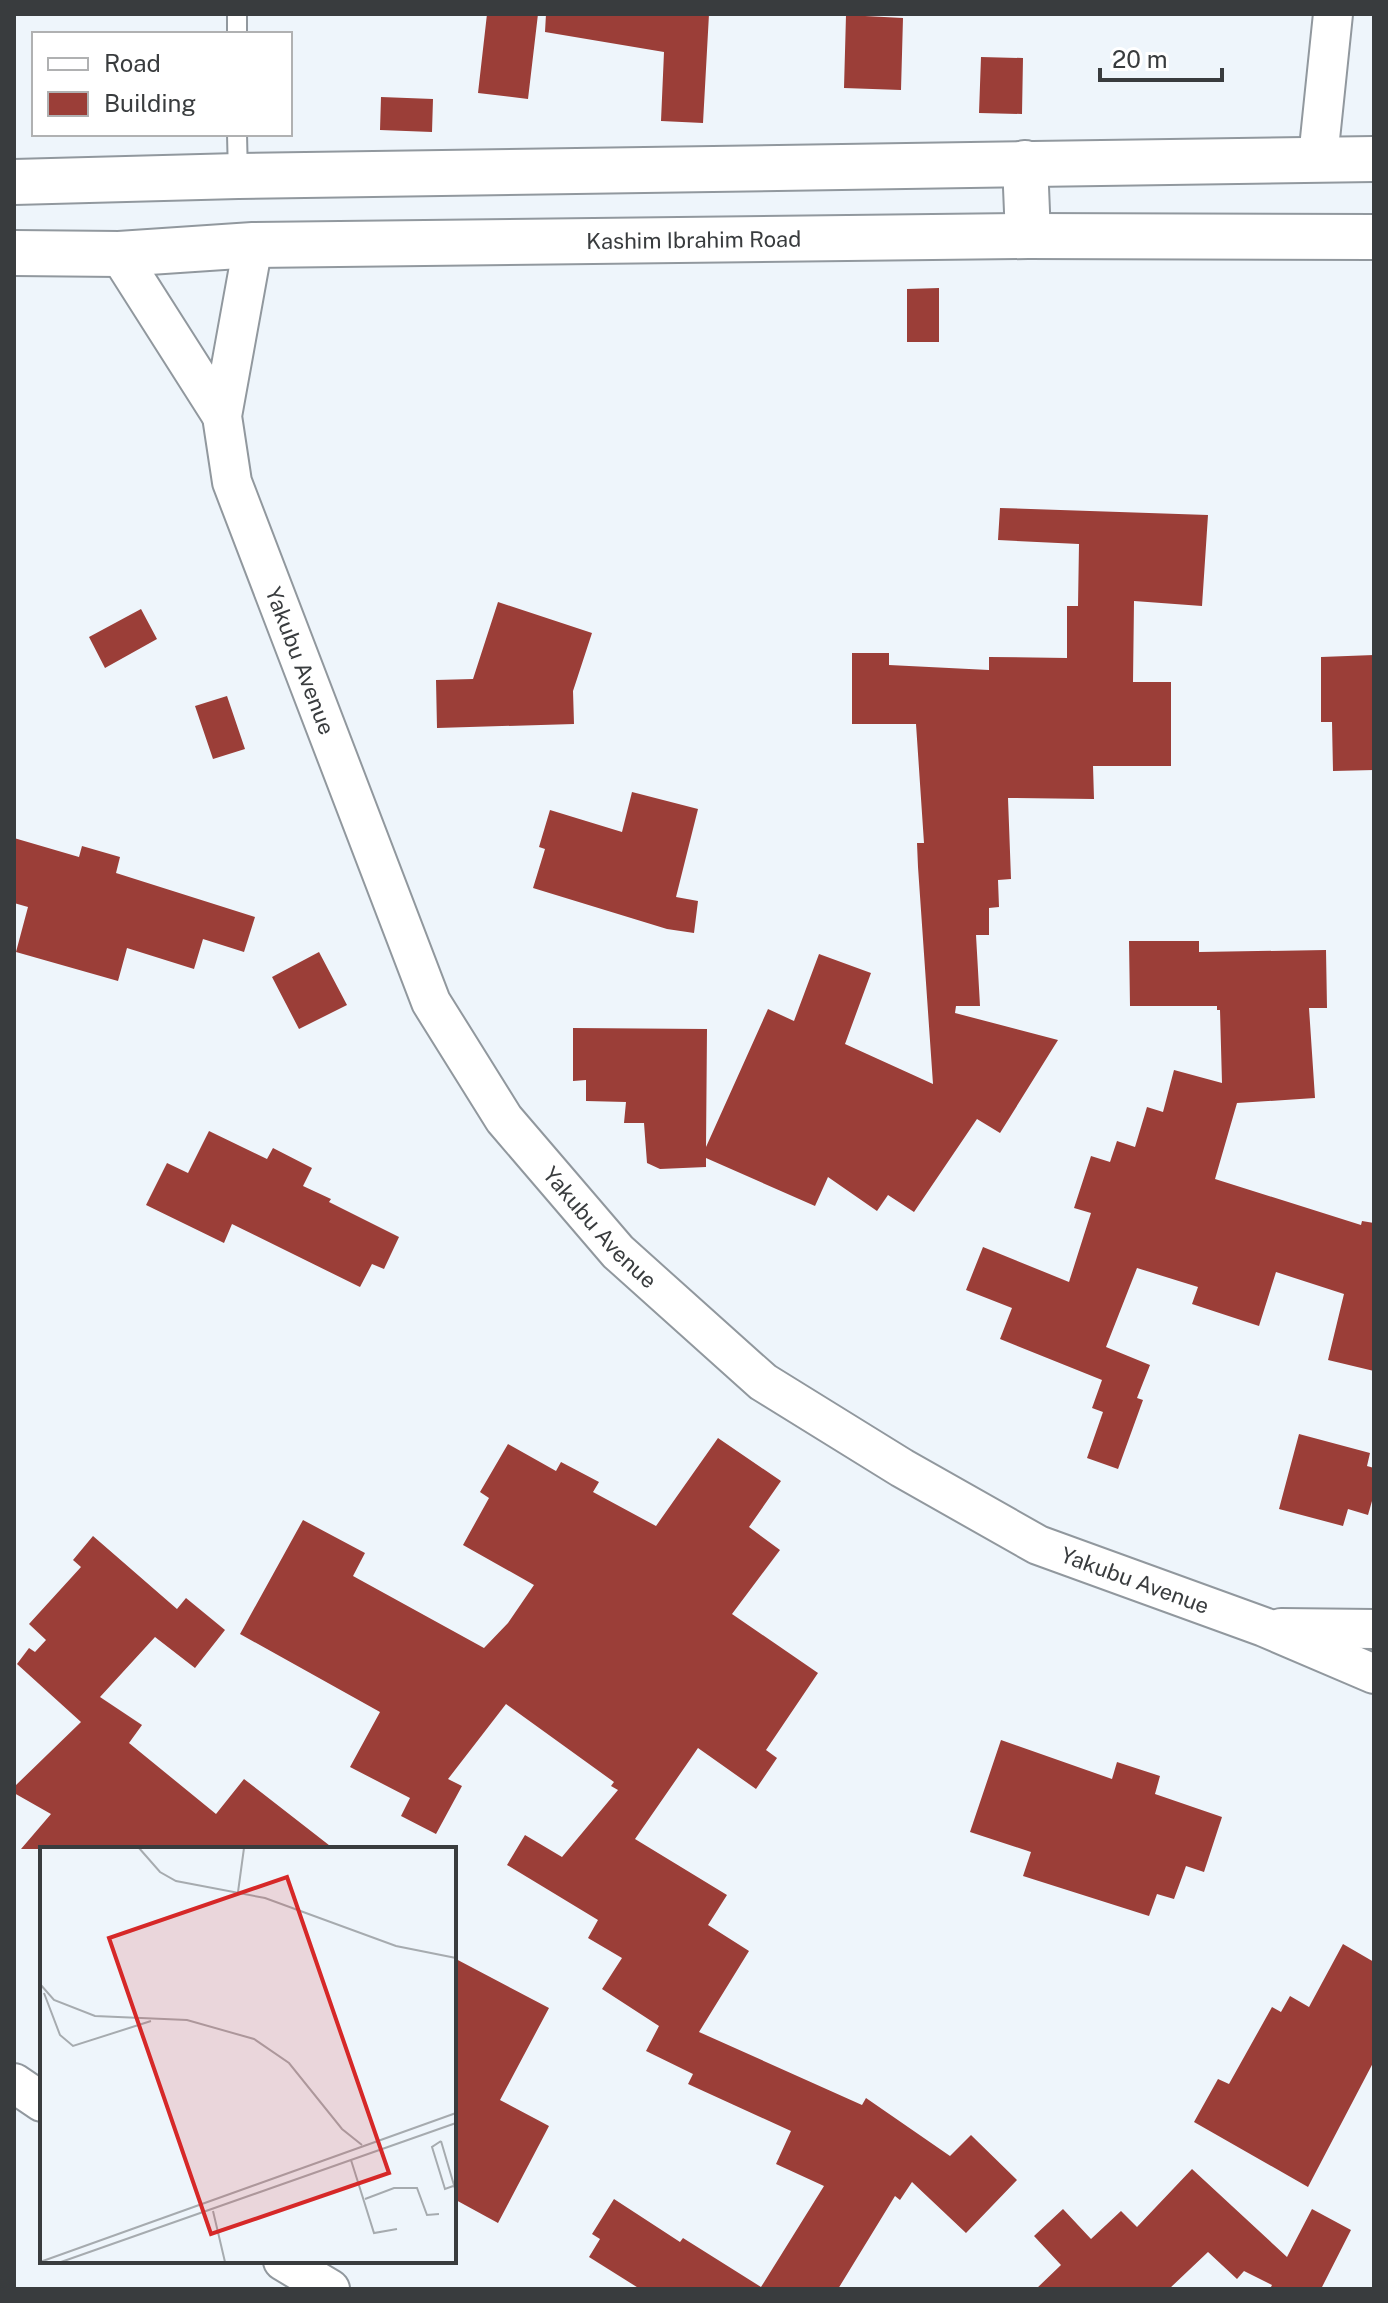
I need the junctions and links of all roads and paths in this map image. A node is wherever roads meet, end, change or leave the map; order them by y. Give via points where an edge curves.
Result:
1 (1333, 14) edge
2 (238, 155) edge
3 (1318, 158) junction
4 (1374, 159) edge
5 (1025, 163) junction
6 (14, 182) edge
7 (1028, 236) junction
8 (1374, 237) edge
9 (253, 245) junction
10 (14, 253) edge
11 (119, 254) junction
12 (222, 416) junction
13 (1264, 1627) junction
14 (1374, 1629) edge
15 (1374, 1674) edge
16 (14, 2083) edge
17 (40, 2101) edge
18 (286, 2263) edge
19 (330, 2289) edge

1 - 3 street
2 - 5 street via 529,173
2 - 6 street
3 - 4 street
3 - 5 street
5 - 7 street
7 - 8 street, Kashim Ibrahim Road
7 - 9 street, Kashim Ibrahim Road
9 - 11 street, Kashim Ibrahim Road
9 - 12 street, Yakubu Avenue
10 - 11 street, Kashim Ibrahim Road
11 - 12 street, Yakubu Avenue
12 - 13 street, Yakubu Avenue via 232,482 431,1002 504,1119 618,1252 763,1382 902,1468 1038,1545
13 - 14 street
13 - 15 street, Yakubu Avenue
16 - 17 street
18 - 19 street

